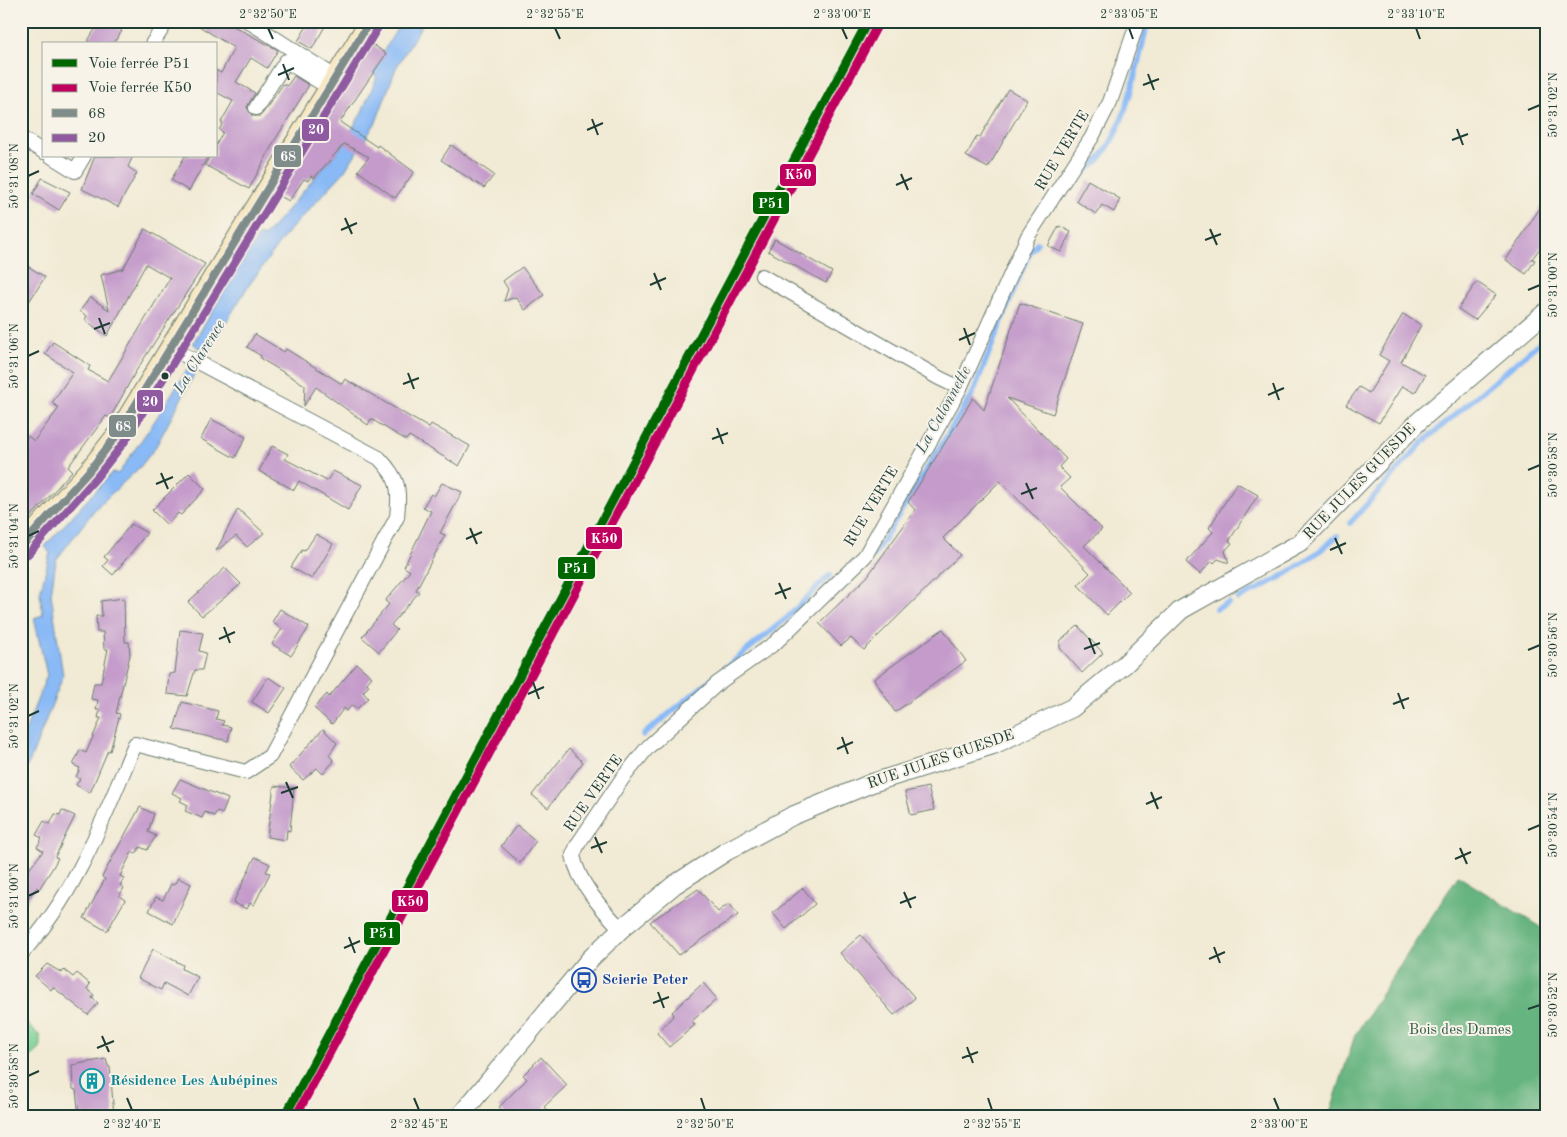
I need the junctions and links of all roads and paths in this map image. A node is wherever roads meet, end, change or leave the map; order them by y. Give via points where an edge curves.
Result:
1 (167, 21) edge
2 (248, 21) edge
3 (370, 21) edge
4 (1138, 21) edge
5 (153, 42) edge
6 (332, 82) junction
7 (256, 108) dead end
8 (21, 138) edge
9 (42, 151) edge
10 (54, 158) edge
11 (83, 158) edge
12 (762, 276) dead end
13 (1546, 312) edge
14 (179, 352) junction
15 (960, 388) junction
16 (21, 547) edge
17 (621, 929) junction
18 (21, 954) edge
19 (460, 1116) edge

1 - 5 street
2 - 6 street
3 - 6 main road
4 - 15 street, RUE VERTE via 1110,102 1087,147 1028,236
6 - 7 street via 286,61
6 - 14 main road
8 - 9 street
10 - 11 street via 75,171
12 - 15 street
13 - 17 street, RUE JULES GUESDE via 1419,421 1300,542 1181,610 1125,664 1072,708 993,745 872,783 792,816 727,851 674,885
14 - 16 main road via 89,472
14 - 18 street via 379,458 394,474 400,493 397,517 270,756 246,772 135,744 85,860 59,904
15 - 17 street, RUE VERTE via 865,556 775,643 718,684 648,747 586,832 573,855 574,863 592,893
17 - 19 street, RUE JULES GUESDE via 575,976

